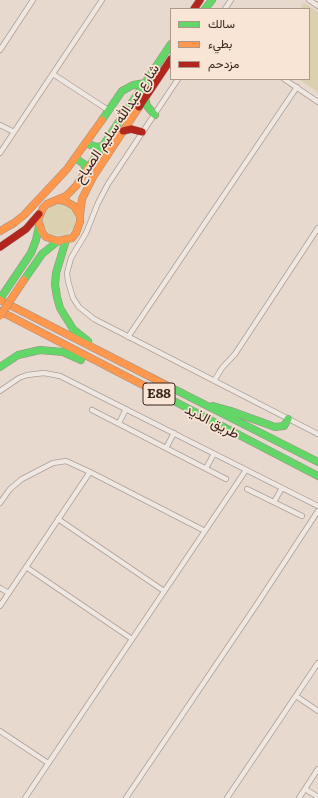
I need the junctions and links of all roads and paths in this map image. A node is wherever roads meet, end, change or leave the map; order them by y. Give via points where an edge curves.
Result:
1 (32, 0) edge
2 (102, 0) edge
3 (309, 0) edge
4 (318, 6) edge
5 (170, 46) edge
6 (0, 50) edge
7 (170, 60) edge
8 (53, 74) junction
9 (177, 80) edge
10 (286, 80) edge
11 (145, 83) junction
12 (297, 87) junction
13 (144, 98) junction
14 (318, 102) edge
15 (108, 110) junction
16 (155, 115) junction
17 (0, 125) edge
18 (123, 131) junction
19 (14, 132) junction
20 (142, 132) junction
21 (86, 143) junction
22 (103, 146) junction
23 (0, 153) edge
24 (75, 158) junction
25 (86, 171) junction
26 (59, 200) junction
27 (40, 214) junction
28 (80, 216) junction
29 (39, 226) junction
30 (318, 228) edge
31 (0, 232) edge
32 (66, 240) junction
33 (58, 242) junction
34 (0, 247) edge
35 (0, 300) edge
36 (0, 312) edge
37 (0, 316) edge
38 (128, 337) junction
39 (0, 367) edge
40 (214, 381) junction
41 (0, 391) edge
42 (190, 398) junction
43 (203, 404) junction
44 (184, 408) junction
45 (126, 409) junction
46 (92, 410) dead end
47 (288, 419) junction
48 (119, 423) junction
49 (174, 433) junction
50 (318, 434) edge
51 (166, 448) junction
52 (214, 454) junction
53 (318, 462) edge
54 (206, 468) junction
55 (246, 470) junction
56 (90, 472) junction
57 (318, 476) edge
58 (226, 479) dead end
59 (282, 488) junction
60 (247, 489) dead end
61 (274, 502) junction
62 (0, 504) edge
63 (318, 506) edge
64 (318, 511) edge
65 (302, 516) dead end
66 (58, 519) junction
67 (205, 531) junction
68 (26, 567) junction
69 (0, 588) edge
70 (164, 591) junction
71 (9, 593) junction
72 (0, 606) edge
73 (132, 639) junction
74 (318, 664) edge
75 (296, 696) junction
76 (318, 711) edge
77 (0, 731) edge
78 (48, 763) junction
79 (318, 769) edge
80 (305, 789) junction
81 (318, 797) edge
82 (25, 798) edge
83 (126, 798) edge
84 (227, 798) edge
85 (299, 798) edge

1 - 6 street
2 - 8 street
3 - 4 street
5 - 11 main road, شارع عبدالله سليم الصباح
7 - 13 main road, شارع عبدالله سليم الصباح
8 - 15 street
8 - 19 street
9 - 16 street
10 - 12 street
11 - 15 main road via 126,88
11 - 22 main road, شارع عبدالله سليم الصباح
12 - 14 street
12 - 38 street
13 - 16 main road
13 - 18 main road, شارع عبدالله سليم الصباح
15 - 21 main road
16 - 20 street
17 - 19 street
18 - 20 main road via 131,129
18 - 28 main road, شارع عبدالله سليم الصباح via 87,188 82,199
19 - 23 street
20 - 38 street via 103,193 86,233 71,258 68,274 73,298 79,307 94,319
21 - 22 main road via 96,147
21 - 24 main road
22 - 25 main road, شارع عبدالله سليم الصباح
24 - 25 main road via 84,164
24 - 31 main road via 30,209
25 - 26 main road, شارع عبدالله سليم الصباح via 71,191
26 - 27 main road via 47,204
26 - 28 main road via 70,203 78,210
27 - 29 main road
27 - 34 main road via 26,229
28 - 32 main road via 79,228 72,238
29 - 33 main road via 46,237
29 - 35 main road via 34,246
30 - 40 street via 235,354
32 - 33 main road
32 - 42 main road via 56,273 56,285 60,308 73,329 92,344 148,371
33 - 37 main road, bridge via 42,254
35 - 42 main road, طريق الذيد / E88
36 - 44 main road, طريق الذيد / E88
38 - 40 street
39 - 44 main road via 18,355 29,352 63,352 142,391
40 - 47 street
41 - 45 street via 27,375 52,374
42 - 43 main road, طريق الذيد / E88
43 - 47 main road via 217,406 275,427 284,426
43 - 53 main road, طريق الذيد / E88
44 - 57 main road, طريق الذيد / E88
45 - 48 street
45 - 49 street
46 - 48 street
47 - 50 street
48 - 51 street
49 - 51 street
49 - 52 street
51 - 54 street
52 - 54 street
52 - 55 street
54 - 58 street
55 - 59 street
55 - 67 street
56 - 62 street via 70,462 53,462 16,484
56 - 66 street
56 - 67 street
59 - 61 street
59 - 63 street
60 - 61 street
61 - 65 street
64 - 83 street
66 - 68 street
66 - 70 street
67 - 70 street
68 - 71 street
68 - 73 street
69 - 71 street
70 - 73 street
71 - 72 street
73 - 78 street
74 - 75 street
75 - 76 street
75 - 84 street
77 - 78 street
78 - 82 street
79 - 80 street
80 - 81 street
80 - 85 street

